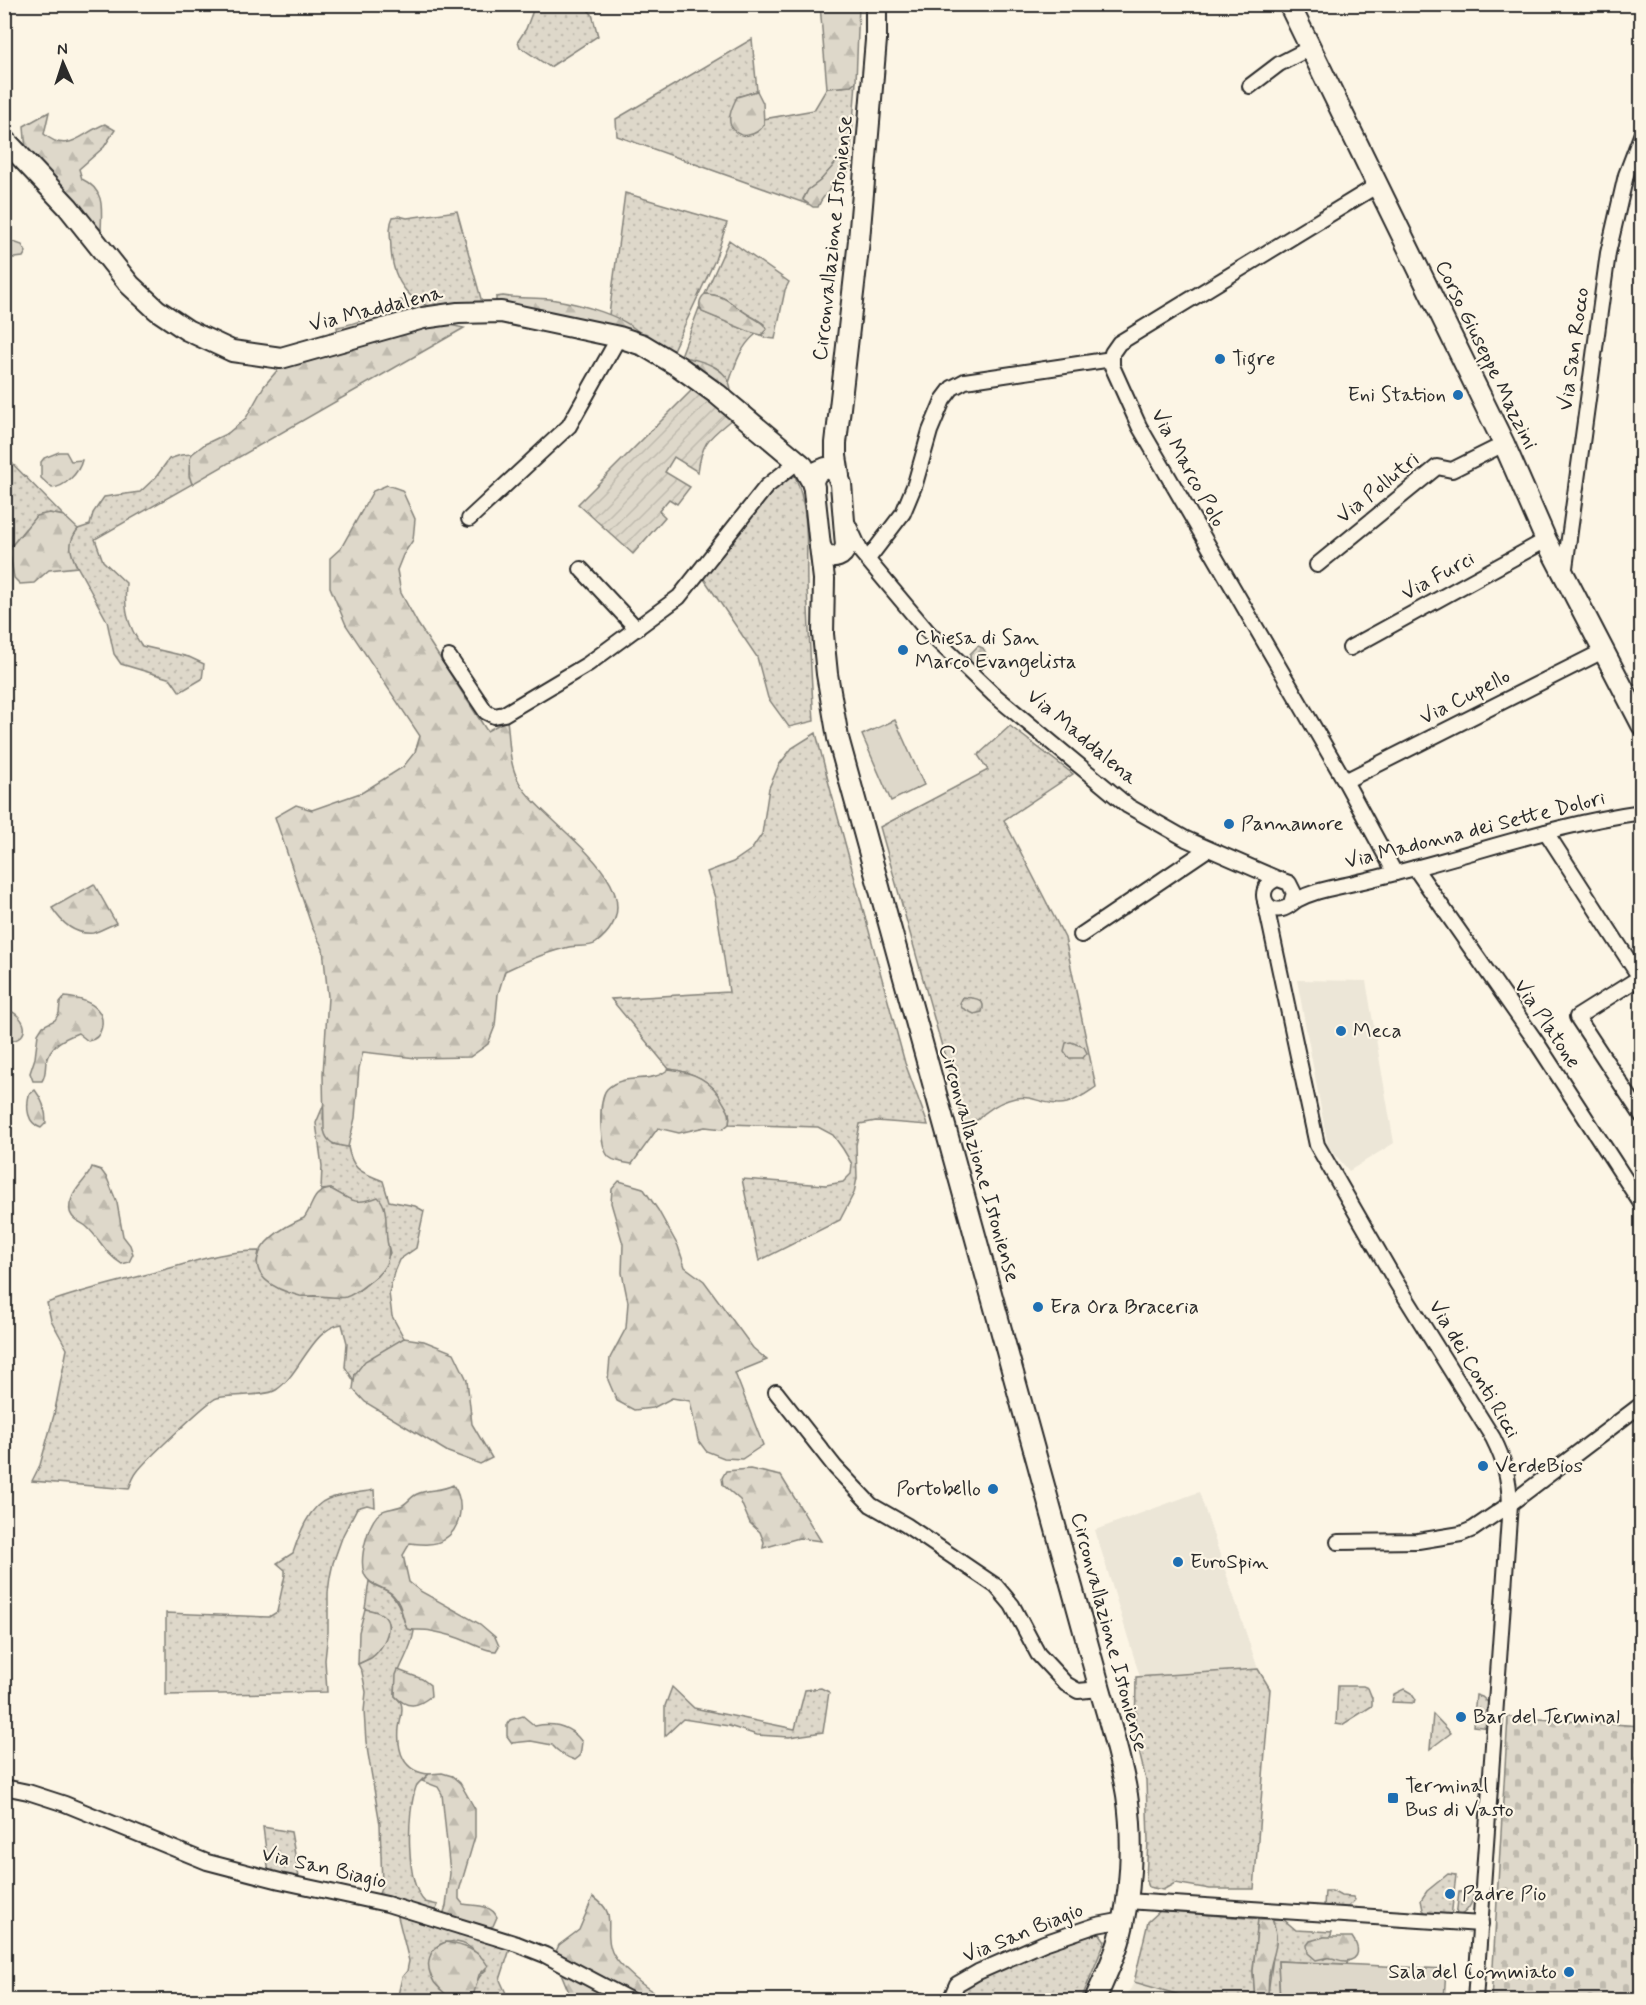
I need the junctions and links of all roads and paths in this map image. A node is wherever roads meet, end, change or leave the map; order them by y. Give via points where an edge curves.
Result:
1 (876, 4) edge
2 (1289, 4) edge
3 (1311, 48) junction
4 (1250, 86) dead end
5 (1641, 133) edge
6 (4, 139) edge
7 (1377, 186) junction
8 (619, 337) junction
9 (1112, 359) junction
10 (1504, 444) junction
11 (817, 468) junction
12 (469, 519) dead end
13 (1546, 540) junction
14 (846, 553) junction
15 (1317, 566) dead end
16 (581, 569) dead end
17 (1564, 575) junction
18 (637, 629) junction
19 (1350, 648) dead end
20 (1603, 651) junction
21 (450, 657) dead end
22 (1641, 725) edge
23 (1345, 781) junction
24 (1641, 813) edge
25 (1546, 832) junction
26 (1208, 849) junction
27 (1252, 867) junction
28 (1415, 868) junction
29 (1395, 873) junction
30 (1284, 881) junction
31 (1320, 890) junction
32 (1264, 897) junction
33 (1291, 904) junction
34 (1272, 931) junction
35 (1081, 935) dead end
36 (1641, 978) edge
37 (1641, 1116) edge
38 (1636, 1187) edge
39 (1641, 1205) edge
40 (776, 1392) dead end
41 (1641, 1404) edge
42 (1510, 1504) junction
43 (1338, 1542) dead end
44 (1100, 1689) junction
45 (4, 1787) edge
46 (1125, 1911) junction
47 (1481, 1924) junction
48 (630, 2001) edge
49 (950, 2001) edge
50 (1095, 2001) edge
51 (1475, 2001) edge

1 - 11 main road, Circonvallazione Istoniense via 859,240 836,443
2 - 3 main road, Corso Giuseppe Mazzini
3 - 4 street via 1279,64
3 - 7 main road, Corso Giuseppe Mazzini
5 - 17 street, Via San Rocco via 1626,175 1608,253
6 - 8 main road, Via Maddalena via 68,207 130,285 187,330 232,351 281,358 423,318 458,313 501,312
7 - 9 street via 1119,342
7 - 10 main road, Corso Giuseppe Mazzini
8 - 11 main road, Via Maddalena via 644,345 678,366
8 - 12 street via 569,426
9 - 14 street via 965,381 952,388 939,408 903,513
9 - 23 street, Via Marco Polo via 1117,380 1139,426
10 - 13 main road, Corso Giuseppe Mazzini
10 - 15 street, Via Pollutri via 1452,470 1437,467
11 - 14 main road via 843,510
11 - 14 main road, Circonvallazione Istoniense via 814,488
11 - 18 street via 766,488 679,597
13 - 17 main road, Corso Giuseppe Mazzini
13 - 19 street, Via Furci
14 - 26 street, Via Maddalena via 993,694 1128,806
14 - 44 main road, Circonvallazione Istoniense via 824,579 823,634 838,738
16 - 18 street
17 - 20 main road, Corso Giuseppe Mazzini
18 - 21 street via 588,664 504,714 494,716 486,712
20 - 22 main road, Corso Giuseppe Mazzini
20 - 23 street, Via Cupello
23 - 29 street, Via Marco Polo
24 - 25 street, Via Madonna dei Sette Dolori via 1600,818
25 - 28 street, Via Madonna dei Sette Dolori
25 - 36 street
26 - 27 street, Via Maddalena
26 - 35 street
27 - 30 street, Via Maddalena
27 - 32 street
28 - 29 street, Via Madonna dei Sette Dolori
28 - 38 street, Via Platone
29 - 31 street, Via Madonna dei Sette Dolori
30 - 31 street, Via Madonna dei Sette Dolori
30 - 32 street via 1270,882
30 - 33 street via 1294,893
31 - 33 street, Via Madonna dei Sette Dolori
32 - 33 street via 1276,910
32 - 34 street, Via dei Conti Ricci
33 - 34 street
34 - 42 street, Via dei Conti Ricci via 1317,1145 1493,1438 1509,1478
36 - 37 street via 1577,1017
38 - 39 street, Via Platone
40 - 44 street via 835,1467 871,1504 996,1586 1012,1605 1038,1654 1066,1684 1078,1691
41 - 42 street
42 - 43 street via 1461,1534 1403,1543
42 - 47 street, Via dei Conti Ricci
44 - 46 main road, Circonvallazione Istoniense via 1127,1797 1130,1848
45 - 48 street, Via San Biagio via 65,1804 207,1862 387,1904 517,1944
46 - 47 street, Via San Biagio
46 - 49 street, Via San Biagio via 978,1972 957,1984
46 - 50 main road, Circonvallazione Istoniense via 1118,1944
47 - 51 street, Via dei Conti Ricci

